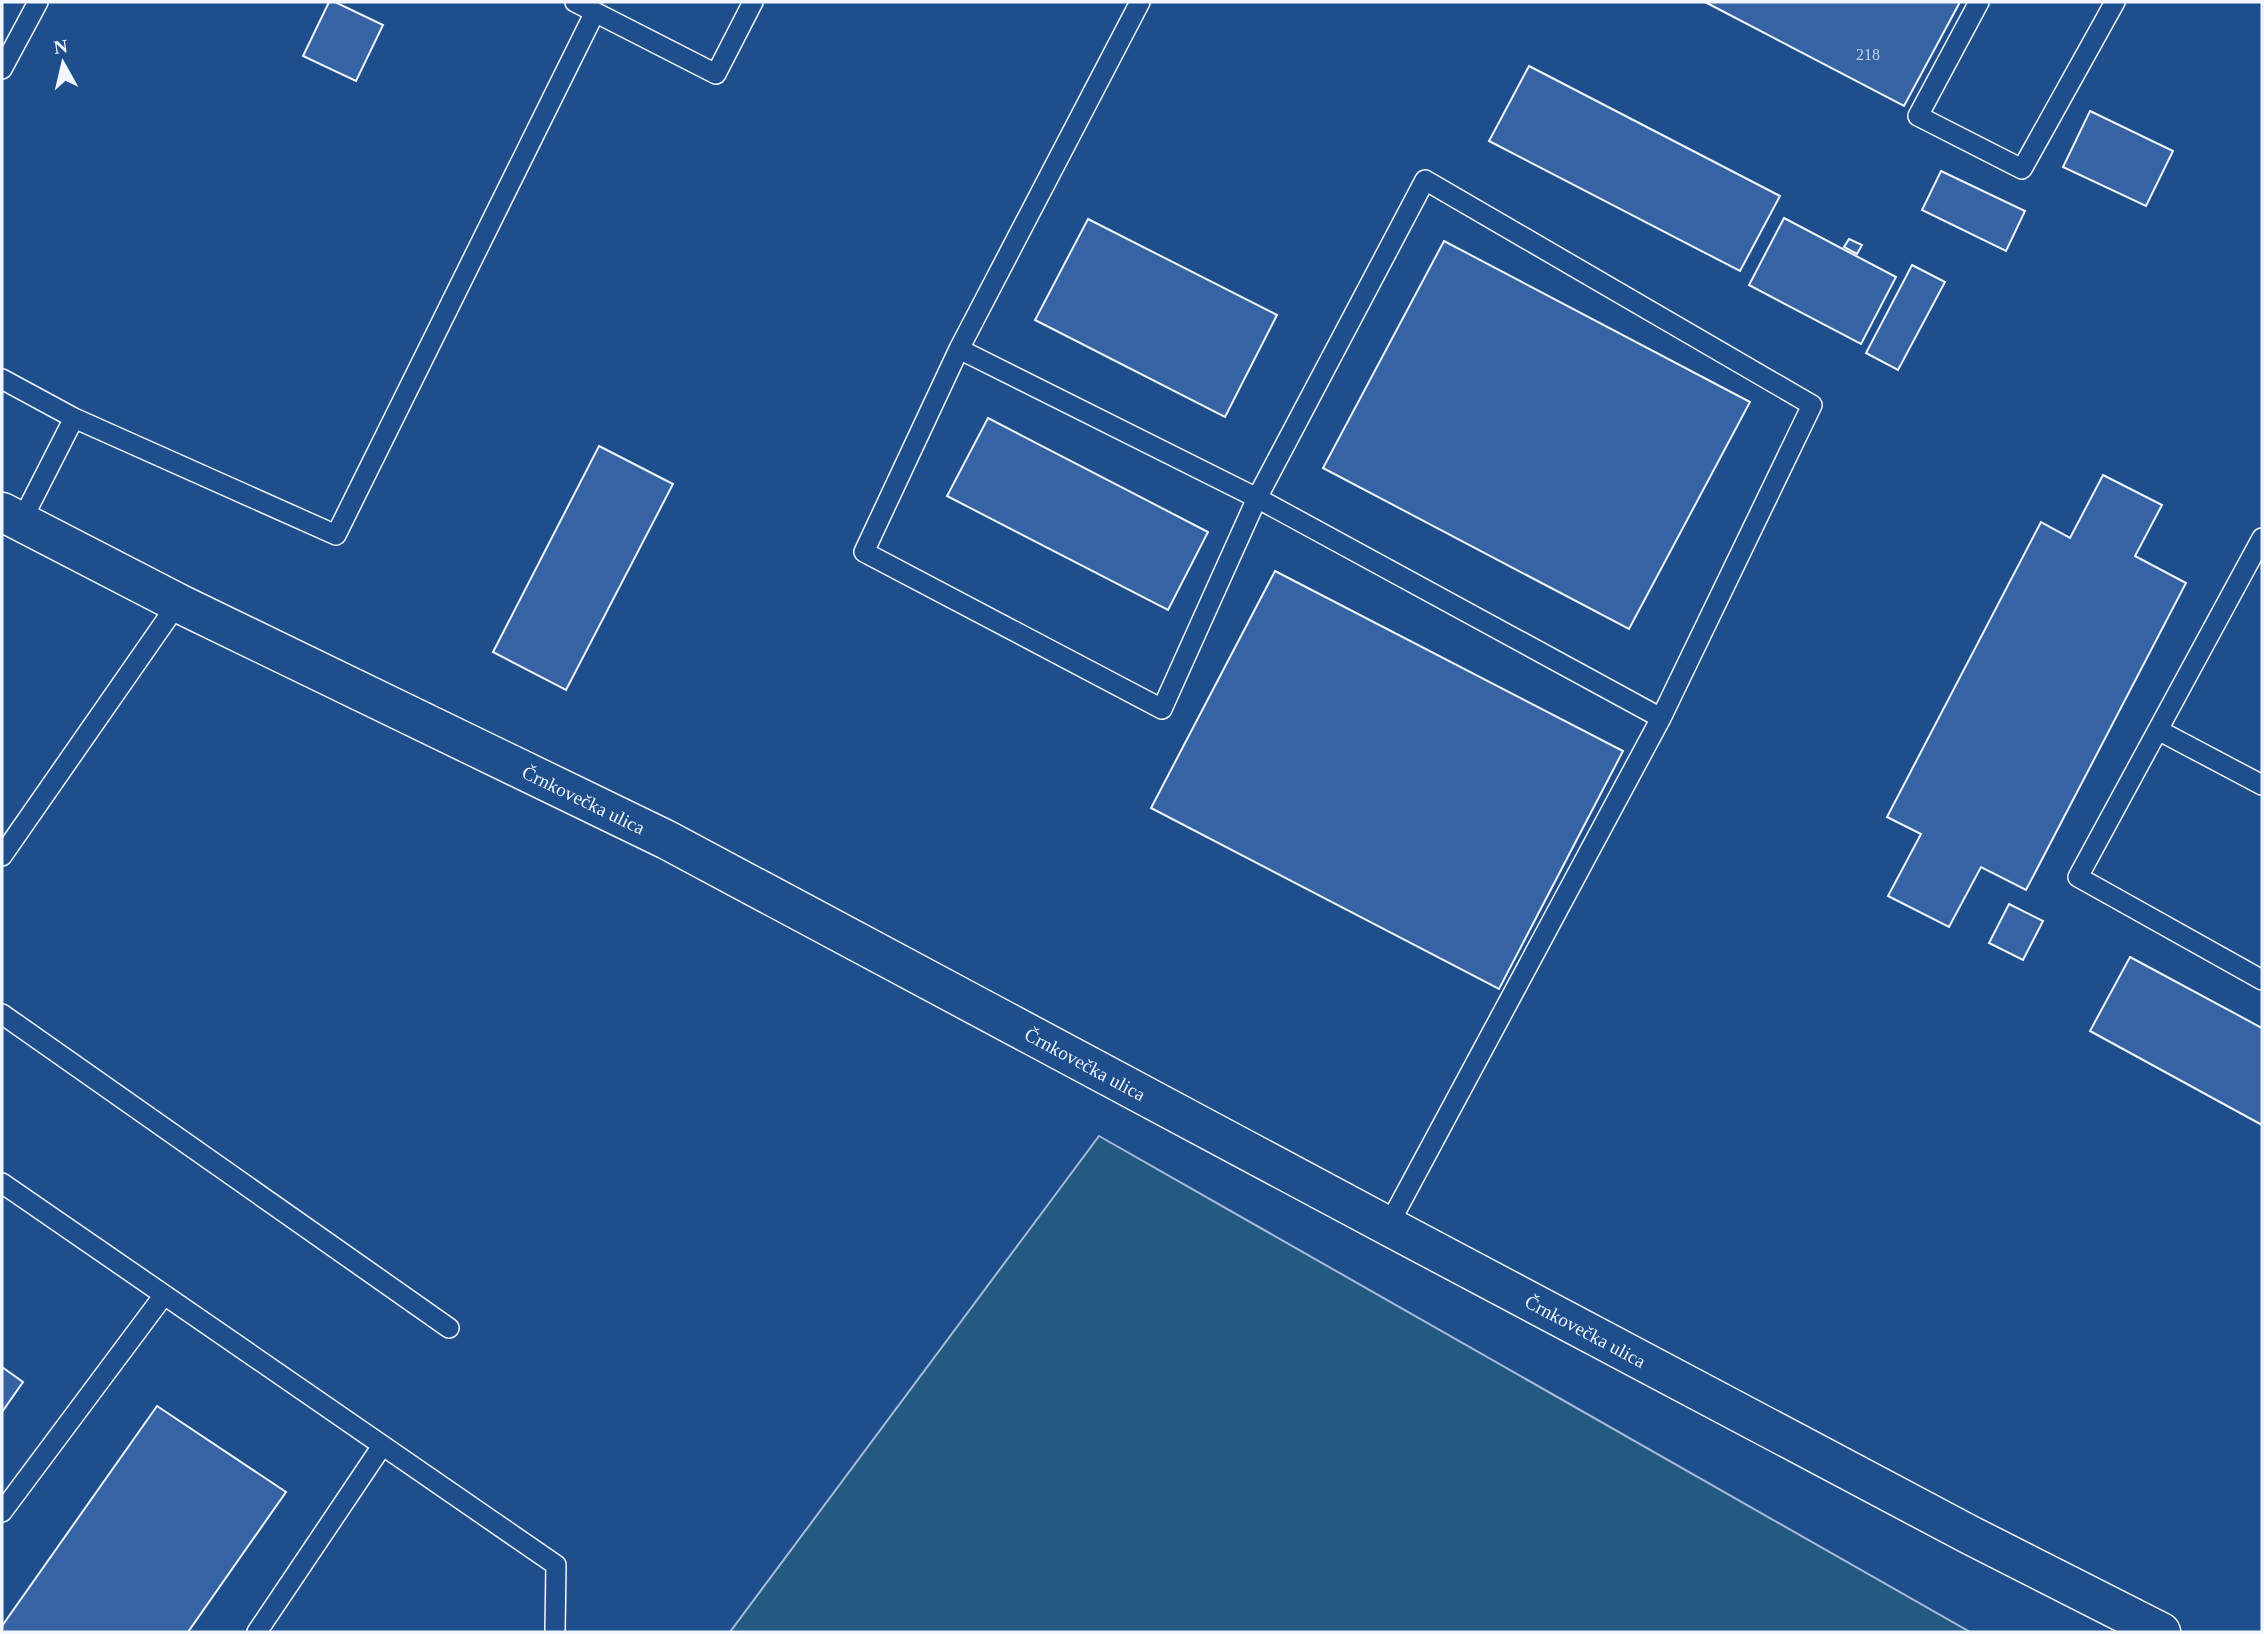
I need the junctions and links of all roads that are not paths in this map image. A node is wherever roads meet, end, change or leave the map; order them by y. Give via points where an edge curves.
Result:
1 (38, 2) edge
2 (575, 2) edge
3 (753, 2) edge
4 (1140, 2) edge
5 (1979, 2) edge
6 (2115, 2) edge
7 (594, 12) junction
8 (2, 69) edge
9 (959, 349) junction
10 (2, 379) edge
11 (74, 418) junction
12 (1257, 498) junction
13 (11, 517) edge
14 (2262, 538) edge
15 (178, 603) junction
16 (1661, 719) junction
17 (2158, 730) junction
18 (2262, 785) edge
19 (8, 834) edge
20 (2, 856) edge
21 (2262, 980) edge
22 (2, 1014) edge
23 (2, 1183) edge
24 (1388, 1226) junction
25 (164, 1295) junction
26 (449, 1328) dead end
27 (382, 1446) junction
28 (2, 1512) edge
29 (257, 1632) edge
30 (555, 1632) edge
31 (2161, 1632) edge

1 - 8 lane
2 - 7 lane
3 - 7 lane via 716,74
4 - 9 lane
5 - 6 lane via 1917,116 2022,169
7 - 11 lane via 336,535
9 - 12 lane
9 - 12 lane via 864,552 1162,709
10 - 11 lane
11 - 13 lane
12 - 16 lane
12 - 16 lane via 1425,180 1812,405
13 - 15 street, Črnkovečka ulica
14 - 17 lane
15 - 19 lane
15 - 24 street, Črnkovečka ulica via 667,840
16 - 24 lane
17 - 18 lane
17 - 21 lane via 2078,877
19 - 20 lane
22 - 26 lane
23 - 25 lane
24 - 31 street, Črnkovečka ulica
25 - 27 lane
25 - 28 lane
27 - 29 lane
27 - 30 lane via 555,1566

